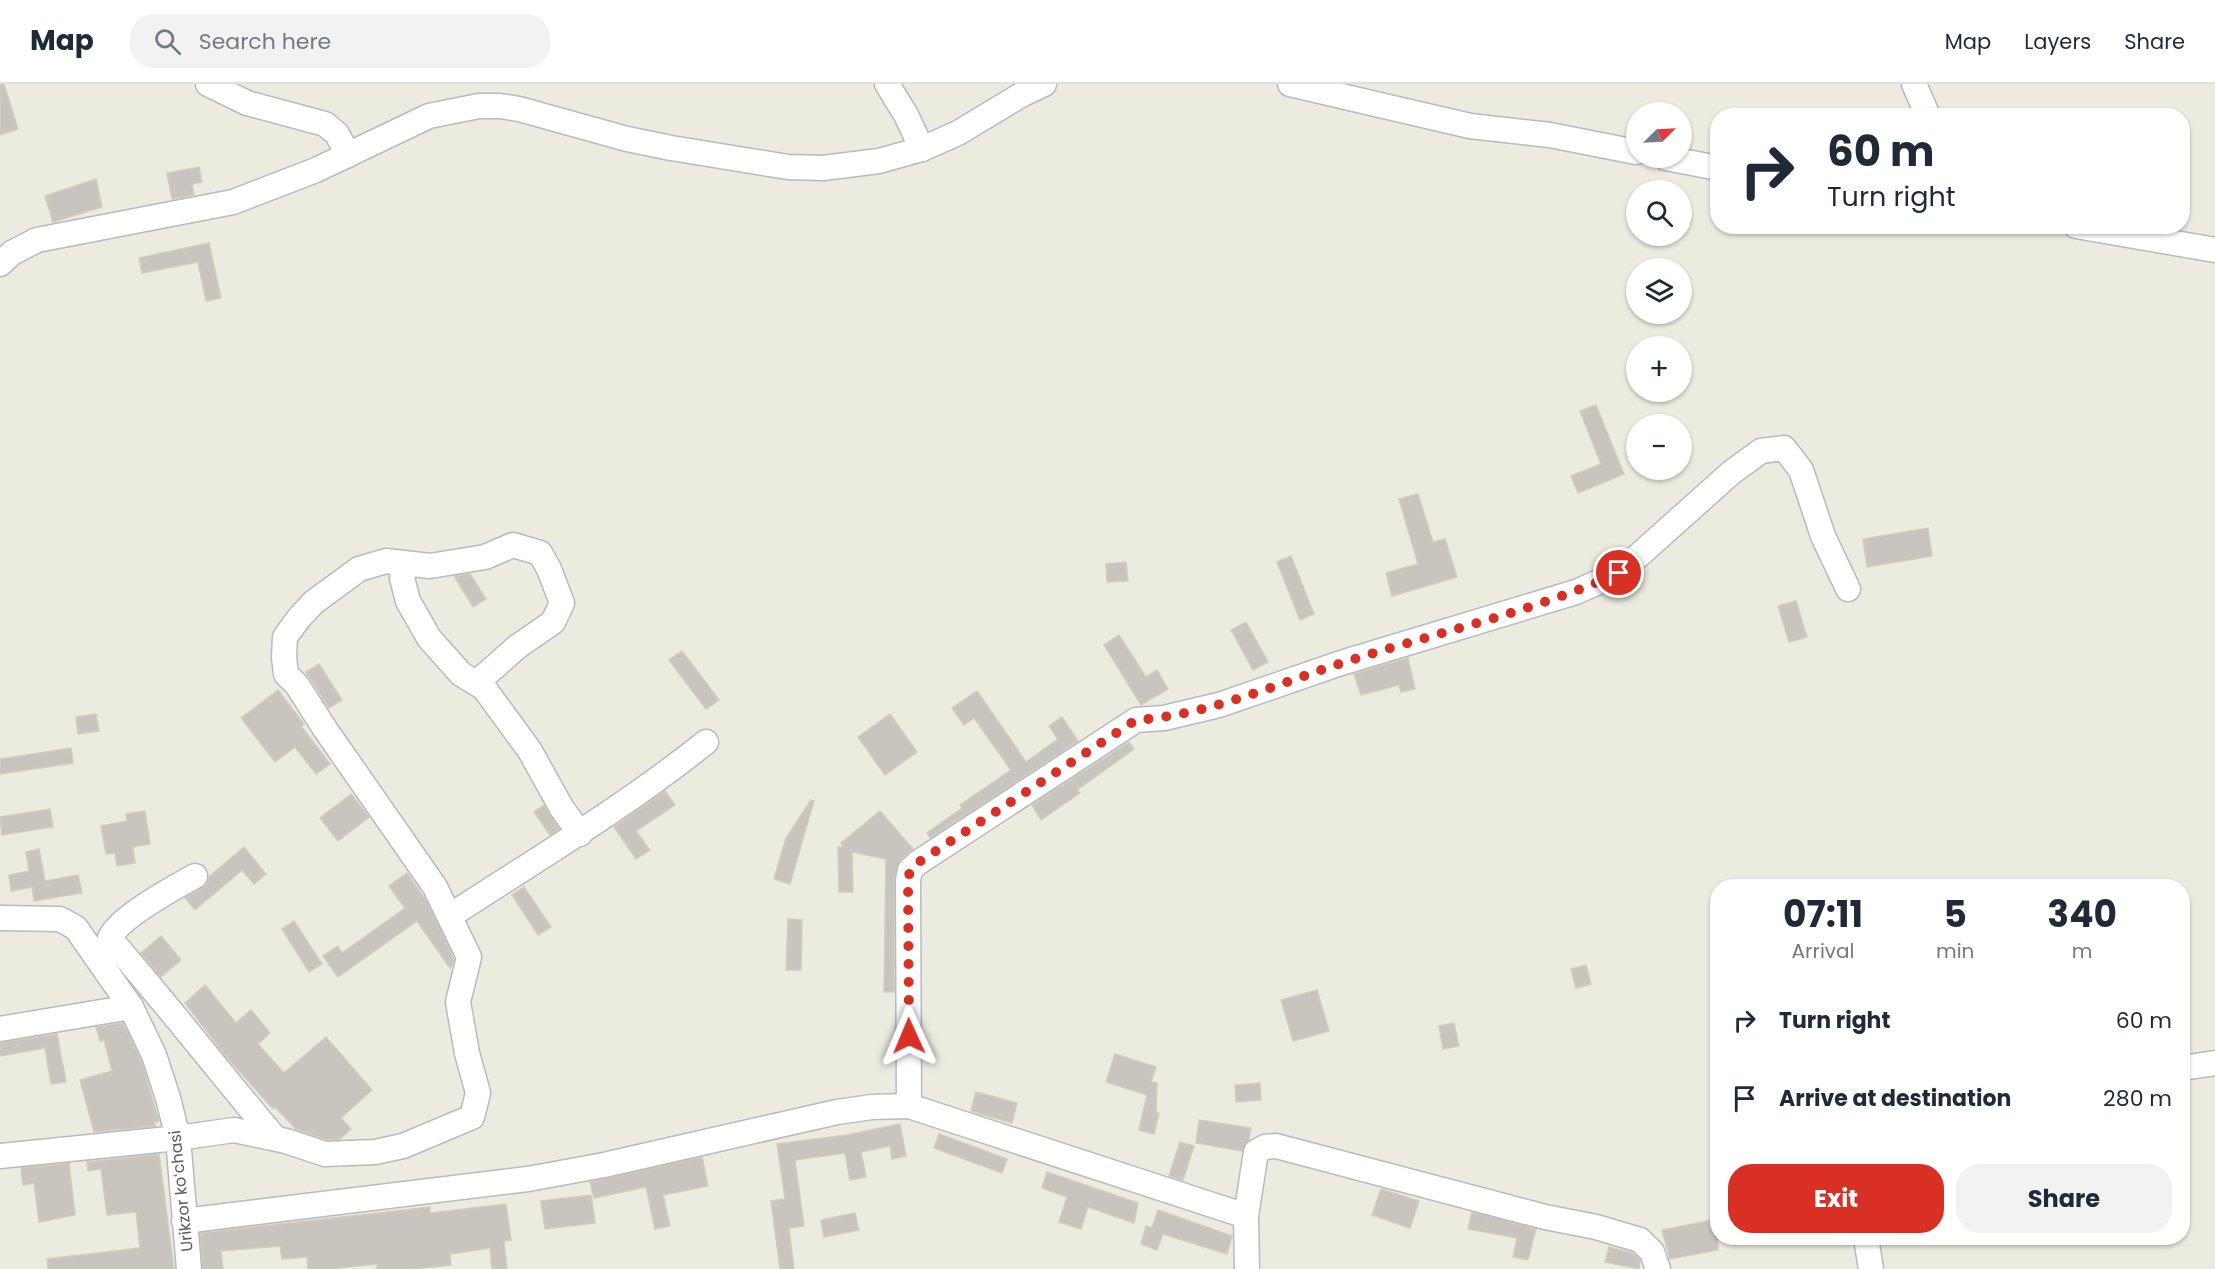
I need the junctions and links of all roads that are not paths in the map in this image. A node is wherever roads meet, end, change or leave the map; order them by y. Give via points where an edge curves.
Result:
1 (208, 84) edge
2 (887, 84) edge
3 (1044, 84) edge
4 (1290, 84) edge
5 (1914, 84) edge
6 (1924, 108) edge
7 (922, 149) junction
8 (1626, 150) edge
9 (348, 155) junction
10 (1692, 163) edge
11 (1710, 166) edge
12 (2122, 234) edge
13 (2215, 250) edge
14 (0, 264) edge
15 (406, 564) junction
16 (1848, 589) dead end
17 (484, 688) junction
18 (706, 742) dead end
19 (580, 834) junction
20 (195, 876) dead end
21 (450, 915) junction
22 (0, 918) edge
23 (110, 939) junction
24 (107, 973) junction
25 (131, 1007) junction
26 (0, 1029) edge
27 (2215, 1063) edge
28 (2190, 1067) edge
29 (909, 1106) junction
30 (178, 1138) junction
31 (275, 1138) junction
32 (0, 1156) edge
33 (1246, 1216) junction
34 (184, 1221) junction
35 (1867, 1245) edge
36 (189, 1269) edge
37 (1246, 1269) edge
38 (1658, 1269) edge
39 (1871, 1269) edge

1 - 9 street via 247,103 325,124 337,134
2 - 7 street
3 - 7 street
4 - 8 street via 1454,123
5 - 6 street
7 - 9 street via 852,165 788,167 638,142 500,106 479,106 429,116
9 - 14 street via 233,202 37,240
10 - 11 street
12 - 13 street
15 - 17 street via 402,578 408,602 429,638 461,674
15 - 17 street via 430,566 485,558 513,545 540,553 561,603 553,622 517,646 482,678
15 - 21 street via 386,561 359,569 314,602 285,637 286,674 435,887
16 - 29 street via 1823,536 1802,470 1784,448 1761,451 1619,573 1576,592 1341,663 1219,705 1164,718 1136,720 910,870
17 - 19 street via 530,751
18 - 19 street
19 - 21 street
20 - 23 street via 127,920
21 - 31 street via 469,957 458,1002 477,1093 472,1117 403,1146 375,1152 326,1154
22 - 24 street, Urikzor koʻchasi via 60,919 76,928
23 - 24 street
23 - 31 street
24 - 25 street, Urikzor koʻchasi
25 - 26 street
25 - 30 street, Urikzor koʻchasi via 154,1055
27 - 28 street
29 - 33 street
29 - 34 street via 837,1112 528,1179
30 - 31 street via 234,1130
30 - 32 street
30 - 34 street, Urikzor koʻchasi
33 - 37 street
33 - 38 street via 1256,1152 1276,1146 1640,1240 1652,1252
34 - 36 street, Urikzor koʻchasi
35 - 39 street

